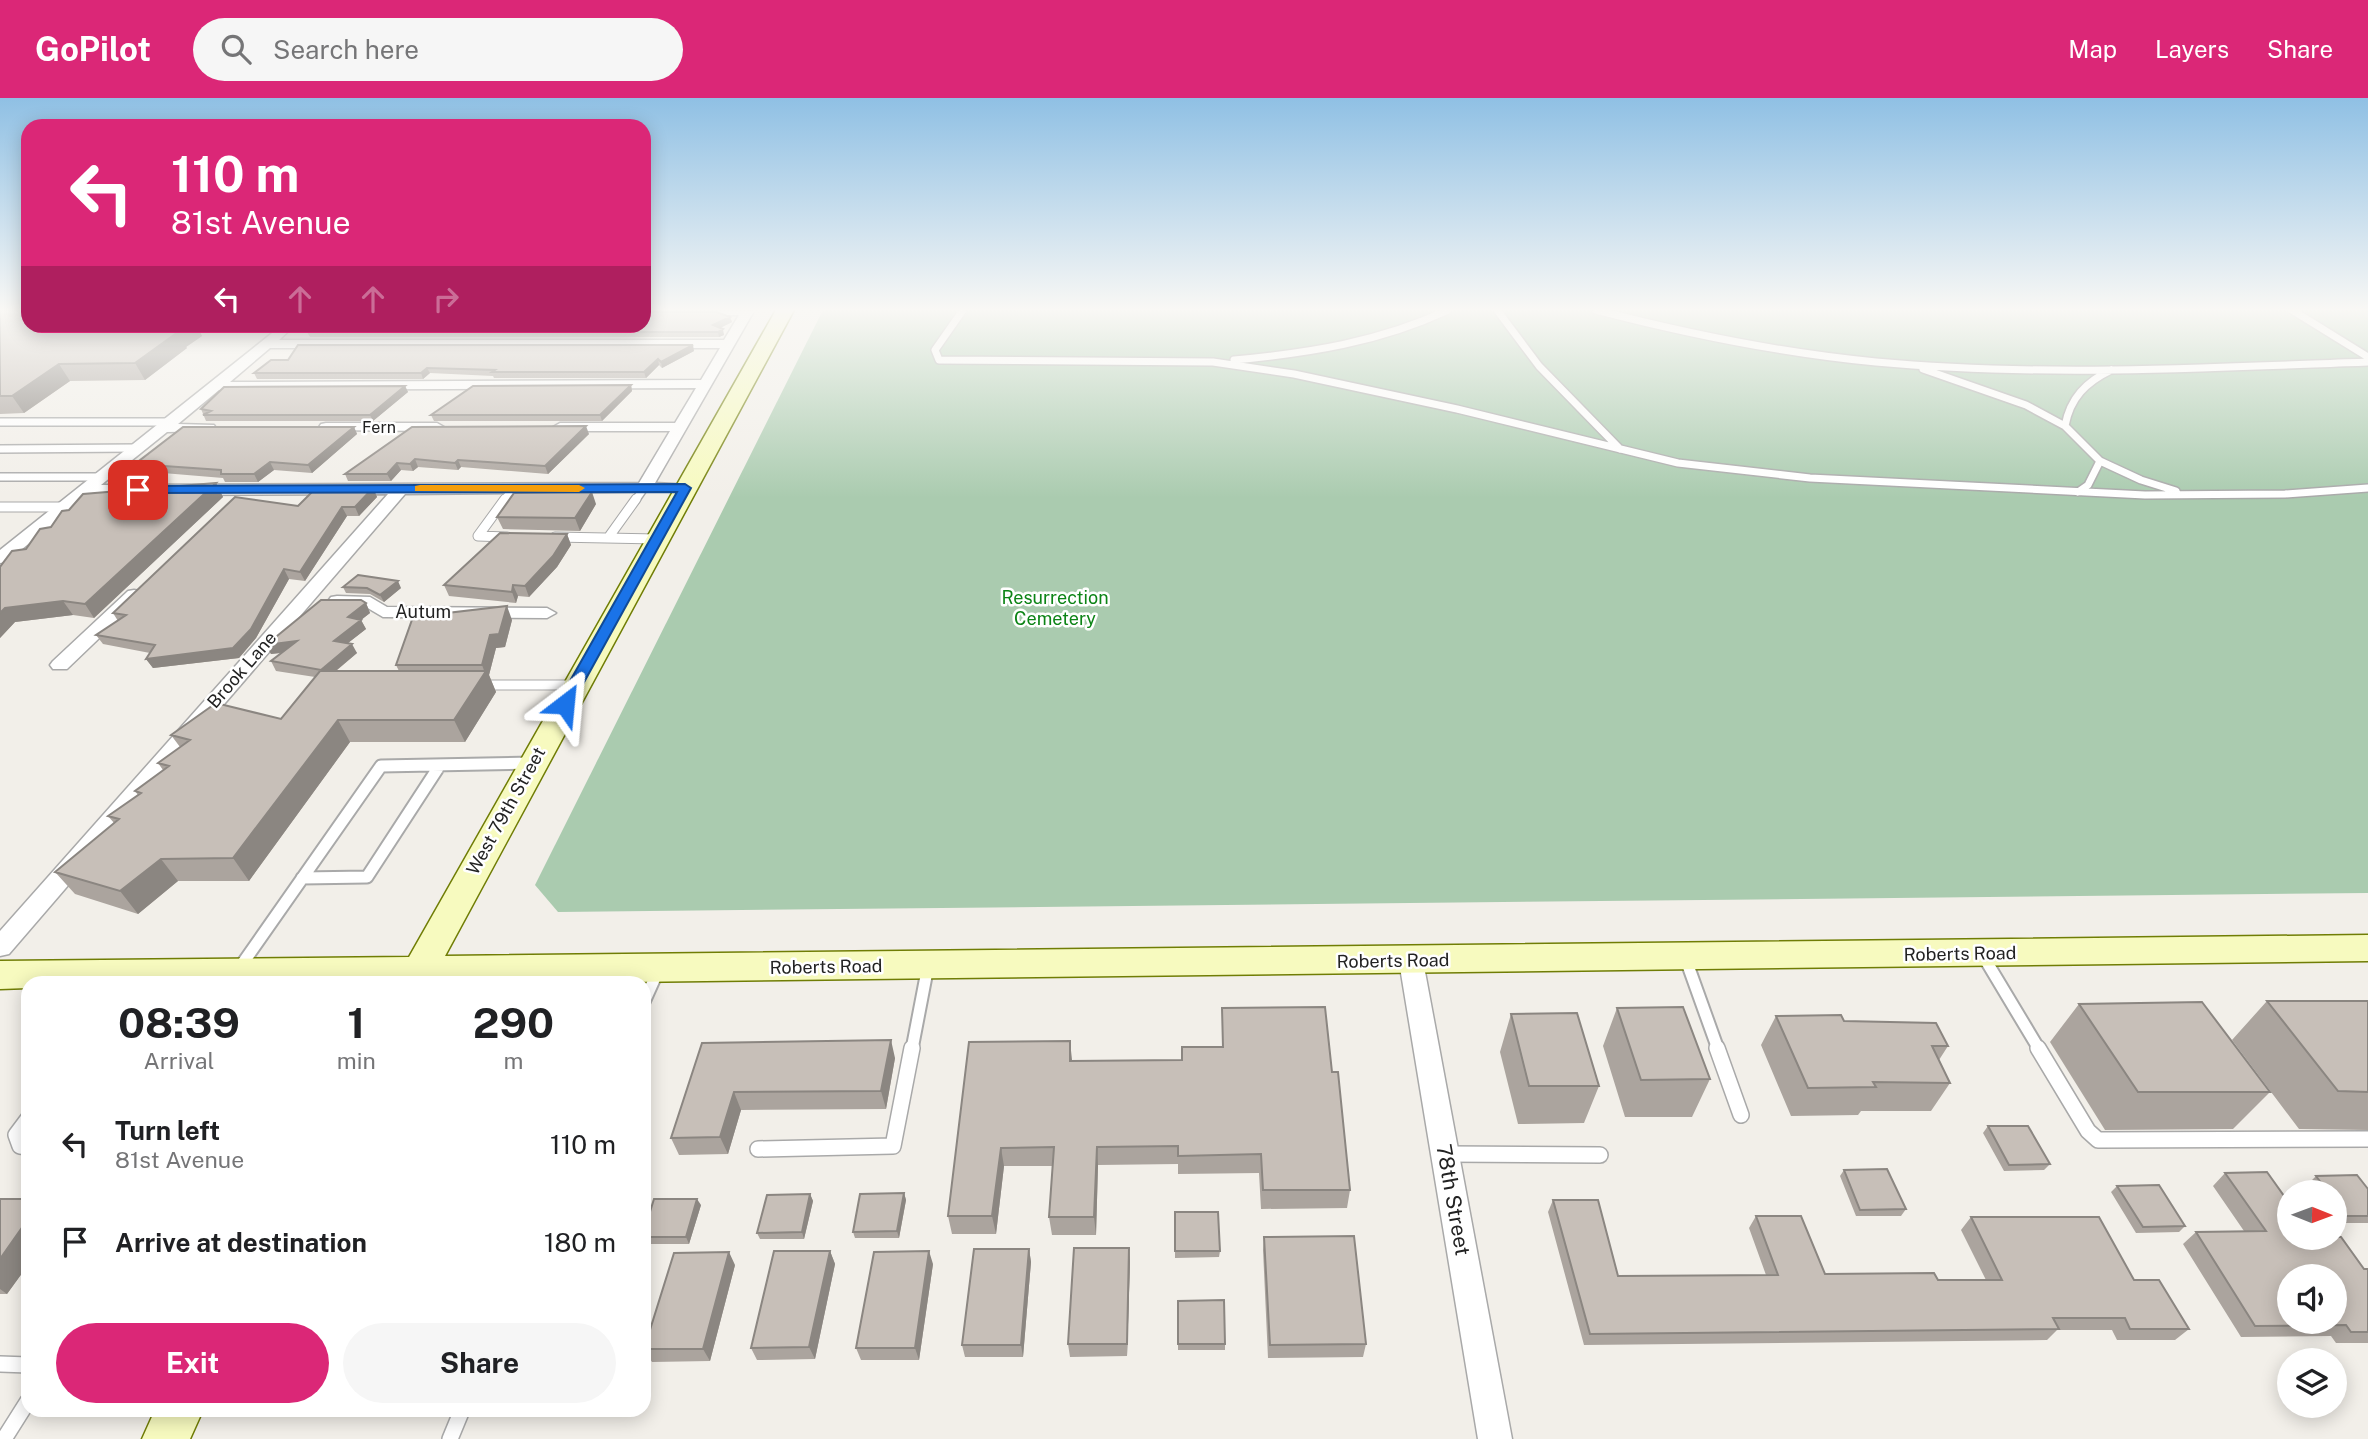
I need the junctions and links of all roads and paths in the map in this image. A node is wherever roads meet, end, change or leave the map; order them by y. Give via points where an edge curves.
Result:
1 (232, 373) edge
2 (713, 373) edge
3 (750, 373) edge
4 (1276, 373) edge
5 (1544, 373) edge
6 (1932, 373) edge
7 (2106, 373) edge
8 (706, 384) junction
9 (216, 386) junction
10 (0, 422) edge
11 (166, 425) junction
12 (2065, 426) junction
13 (453, 427) edge
14 (547, 427) edge
15 (680, 427) junction
16 (218, 428) edge
17 (316, 428) edge
18 (0, 449) edge
19 (136, 449) junction
20 (1622, 450) junction
21 (2100, 461) junction
22 (0, 477) edge
23 (101, 477) junction
24 (644, 488) junction
25 (685, 488) junction
26 (2368, 488) edge
27 (244, 489) junction
28 (401, 489) junction
29 (512, 489) junction
30 (85, 490) junction
31 (2078, 492) junction
32 (2189, 495) junction
33 (0, 507) edge
34 (64, 507) junction
35 (225, 508) edge
36 (517, 537) edge
37 (543, 537) edge
38 (608, 538) junction
39 (657, 539) junction
40 (0, 558) edge
41 (147, 582) edge
42 (303, 600) junction
43 (547, 613) dead end
44 (60, 666) dead end
45 (576, 684) junction
46 (472, 685) edge
47 (532, 763) junction
48 (440, 765) junction
49 (302, 878) junction
50 (0, 947) edge
51 (1982, 954) junction
52 (2363, 954) edge
53 (1685, 957) junction
54 (1411, 961) junction
55 (928, 966) junction
56 (659, 969) junction
57 (237, 972) junction
58 (0, 975) edge
59 (45, 976) edge
60 (168, 976) edge
61 (379, 976) edge
62 (416, 976) edge
63 (543, 976) edge
64 (651, 987) edge
65 (1741, 1115) dead end
66 (21, 1128) edge
67 (2368, 1139) edge
68 (21, 1146) edge
69 (758, 1149) dead end
70 (1444, 1154) junction
71 (1600, 1155) dead end
72 (0, 1364) edge
73 (21, 1365) edge
74 (21, 1412) edge
75 (176, 1417) edge
76 (459, 1417) edge
77 (4, 1439) edge
78 (164, 1439) edge
79 (450, 1439) edge
80 (1495, 1439) edge

1 - 9 street
2 - 8 street
3 - 25 street, West 79th Street
4 - 20 lane via 1457,409
5 - 20 lane
6 - 12 lane via 2025,405
7 - 12 lane via 2078,392 2066,413
8 - 9 street
8 - 15 street
9 - 11 street
10 - 11 lane
11 - 16 street
11 - 19 street
12 - 21 lane
13 - 17 street, Fern
14 - 15 street
15 - 24 street
18 - 19 lane
19 - 23 street
20 - 31 lane via 1678,463 1810,478
21 - 31 lane via 2088,485
21 - 32 lane
22 - 23 lane
23 - 30 street
24 - 25 street
24 - 29 street
24 - 38 lane
25 - 39 street, West 79th Street
26 - 32 lane
27 - 28 street
27 - 30 street
27 - 35 street
28 - 29 street
28 - 42 street, Brook Lane
29 - 36 lane via 478,536
30 - 34 street
31 - 32 lane
33 - 34 lane
34 - 40 street
37 - 38 lane
38 - 39 lane
39 - 45 street, West 79th Street
41 - 44 street
42 - 43 street, Autum via 370,602 383,612
42 - 50 street, Brook Lane
45 - 46 lane
45 - 47 street, West 79th Street
47 - 48 lane
47 - 62 street, West 79th Street
48 - 49 lane via 381,766
48 - 49 lane via 367,877
49 - 57 lane
51 - 52 street, Roberts Road
51 - 53 street, Roberts Road
51 - 67 lane via 2088,1131 2098,1140
53 - 54 street, Roberts Road
53 - 65 lane
54 - 55 street, Roberts Road
54 - 70 street, 78th Street
55 - 56 street, Roberts Road
55 - 69 lane via 893,1146
56 - 63 street, Roberts Road
56 - 64 lane
57 - 60 street, Roberts Road
57 - 61 street, Roberts Road
58 - 59 street, Roberts Road
66 - 68 lane via 16,1135
70 - 71 lane
70 - 80 street, 78th Street
72 - 73 lane
74 - 77 lane
75 - 78 street
76 - 79 lane

